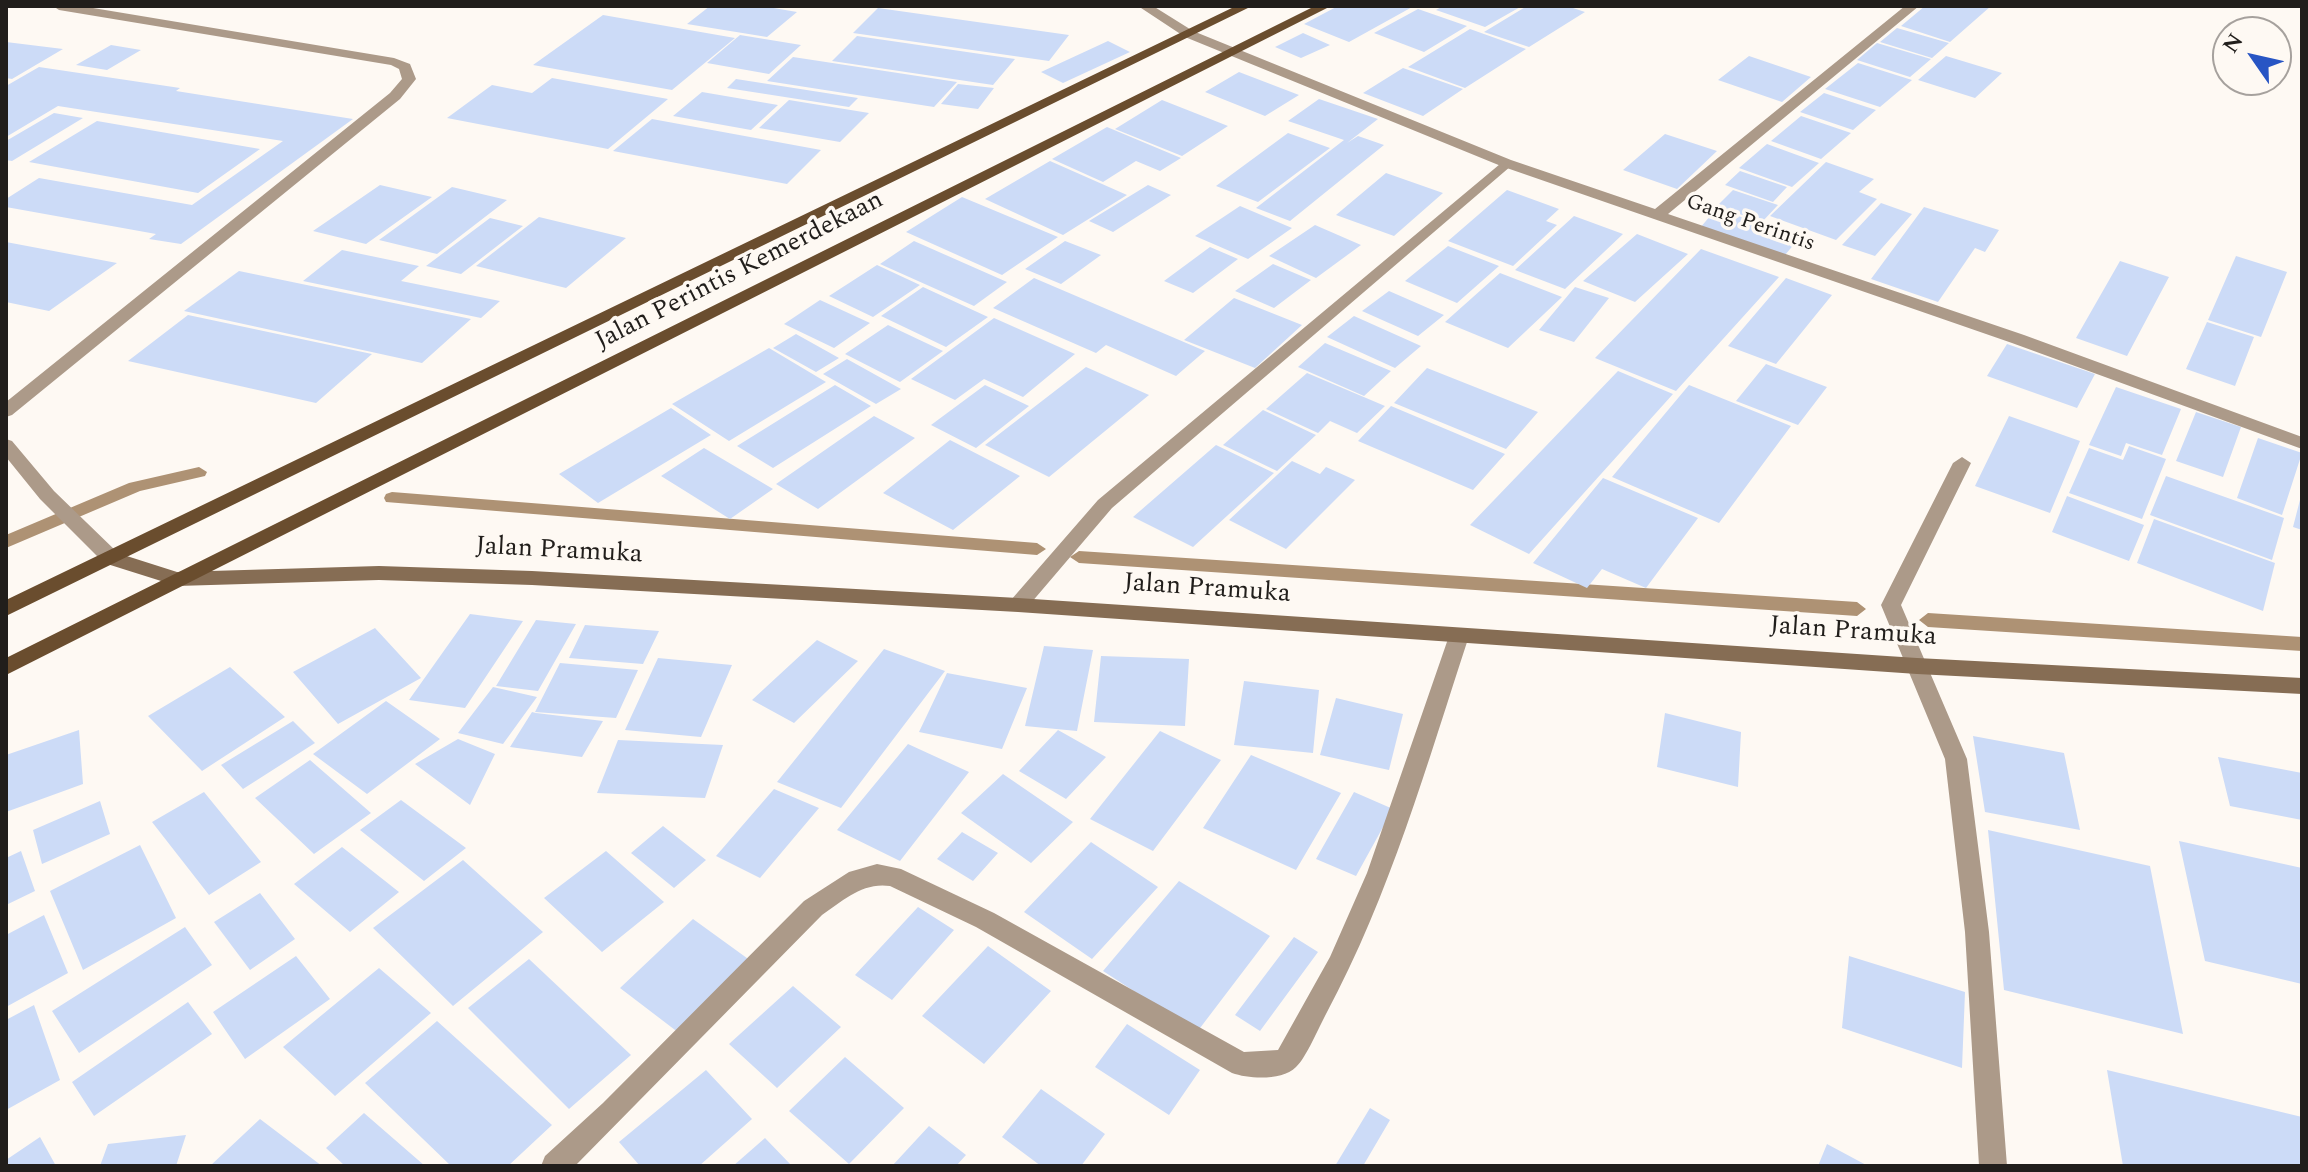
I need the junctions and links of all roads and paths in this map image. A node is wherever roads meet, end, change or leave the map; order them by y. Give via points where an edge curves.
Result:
1 (59, 6) edge
2 (1144, 6) edge
3 (1246, 6) edge
4 (1325, 6) edge
5 (1913, 6) edge
6 (1189, 34) junction
7 (1232, 50) junction
8 (1506, 163) junction
9 (1656, 216) junction
10 (6, 411) edge
11 (2301, 440) edge
12 (6, 445) edge
13 (1962, 463) dead end
14 (111, 558) junction
15 (177, 579) junction
16 (1018, 605) junction
17 (6, 609) edge
18 (1459, 636) junction
19 (1917, 666) junction
20 (6, 667) edge
21 (2302, 686) edge
22 (555, 1166) edge
23 (1993, 1166) edge

1 - 10 street via 394,62 405,67 409,79 395,96
2 - 6 street, Gang Perintis
3 - 6 main road, Jalan Perintis Kemerdekaan
4 - 7 main road, Jalan Perintis Kemerdekaan
5 - 9 street
6 - 7 street, Gang Perintis
6 - 14 main road, Jalan Perintis Kemerdekaan
7 - 8 street, Gang Perintis
7 - 15 main road, Jalan Perintis Kemerdekaan
8 - 9 street, Gang Perintis
8 - 16 street via 1105,504
9 - 11 street, Gang Perintis
12 - 14 street
13 - 19 street via 1891,605
14 - 15 main road, Jalan Pramuka
14 - 17 main road, Jalan Perintis Kemerdekaan
15 - 16 main road, Jalan Pramuka via 379,573
15 - 20 main road, Jalan Perintis Kemerdekaan
16 - 18 main road, Jalan Pramuka
18 - 19 main road, Jalan Pramuka
18 - 22 street via 1379,873 1340,963 1287,1059 1272,1065 1241,1064 985,920 893,876 877,874 857,879 813,908
19 - 21 main road, Jalan Pramuka
19 - 23 street via 1956,759 1977,932

